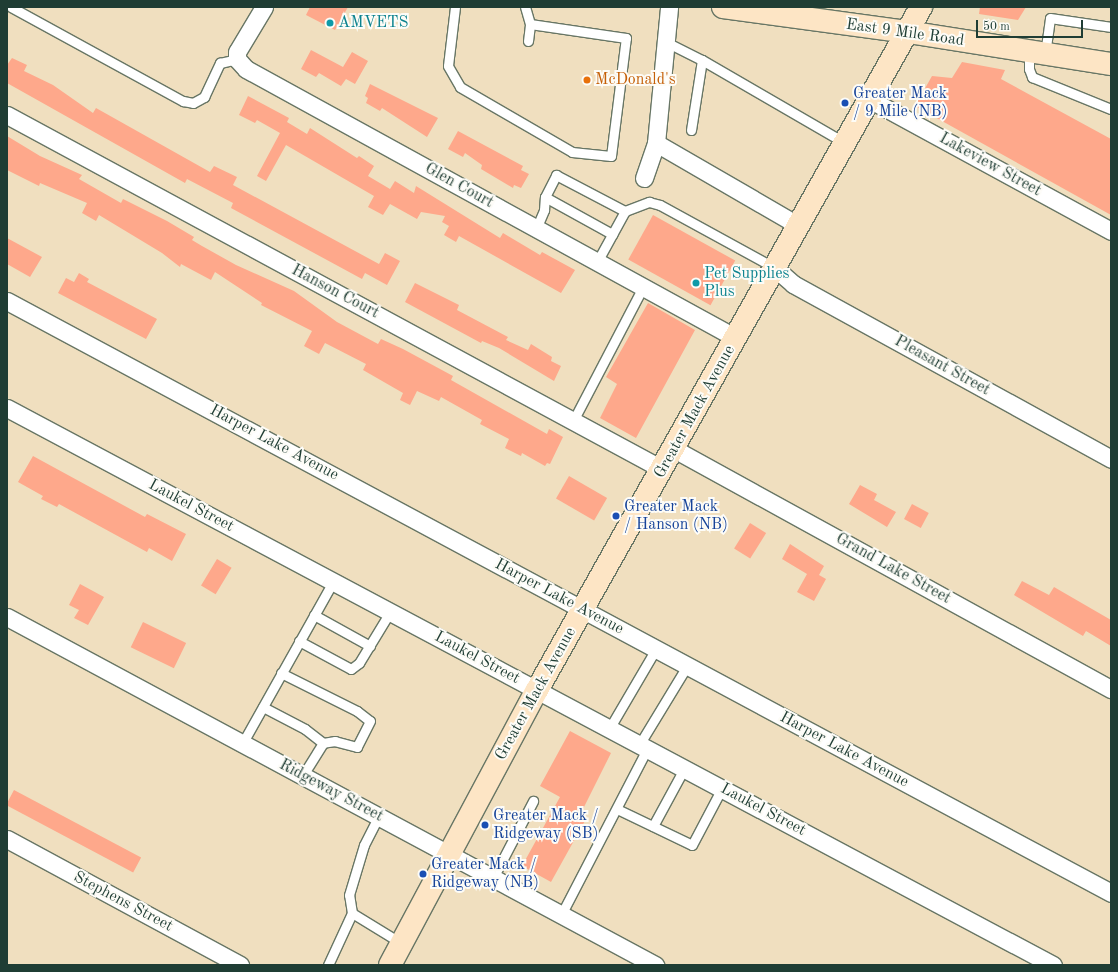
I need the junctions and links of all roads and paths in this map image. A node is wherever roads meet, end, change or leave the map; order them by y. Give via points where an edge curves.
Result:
1 (11, 7) edge
2 (264, 7) edge
3 (455, 7) edge
4 (525, 7) edge
5 (669, 7) edge
6 (723, 7) edge
7 (921, 7) edge
8 (792, 12) edge
9 (530, 24) junction
10 (1111, 27) edge
11 (908, 32) junction
12 (528, 41) dead end
13 (666, 42) junction
14 (1037, 53) junction
15 (237, 59) junction
16 (702, 60) junction
17 (1111, 64) edge
18 (869, 99) junction
19 (1111, 109) edge
20 (7, 115) edge
21 (691, 130) dead end
22 (656, 143) junction
23 (845, 143) junction
24 (644, 178) dead end
25 (545, 197) junction
26 (625, 211) junction
27 (799, 226) junction
28 (536, 228) junction
29 (1111, 231) edge
30 (612, 234) junction
31 (597, 262) junction
32 (776, 269) junction
33 (643, 287) junction
34 (7, 301) edge
35 (736, 338) junction
36 (7, 408) edge
37 (573, 421) junction
38 (674, 449) junction
39 (1111, 459) edge
40 (662, 469) junction
41 (333, 582) junction
42 (583, 609) junction
43 (390, 612) junction
44 (314, 615) junction
45 (7, 617) edge
46 (299, 641) junction
47 (370, 646) junction
48 (656, 649) junction
49 (687, 666) junction
50 (281, 673) junction
51 (1111, 689) edge
52 (537, 690) junction
53 (263, 708) junction
54 (609, 729) junction
55 (323, 743) junction
56 (242, 744) junction
57 (643, 747) junction
58 (684, 769) junction
59 (302, 776) junction
60 (722, 788) junction
61 (533, 801) dead end
62 (616, 809) junction
63 (378, 817) junction
64 (653, 826) junction
65 (7, 839) edge
66 (449, 855) junction
67 (493, 878) junction
68 (1111, 893) edge
69 (352, 913) junction
70 (561, 915) junction
71 (402, 943) junction
72 (240, 965) edge
73 (328, 965) edge
74 (390, 965) edge
75 (655, 965) edge
76 (1053, 965) edge

1 - 15 lane via 183,101 193,103 204,97 220,63
2 - 15 street via 237,52
3 - 9 lane via 448,66 460,87 572,152 611,156 626,38
4 - 9 lane
5 - 13 street
6 - 8 street, East 9 Mile Road
7 - 11 street, Greater Mack Avenue
8 - 11 street, East 9 Mile Road
9 - 12 lane
10 - 14 lane via 1050,18
11 - 14 street, East 9 Mile Road
11 - 18 street, Greater Mack Avenue
13 - 16 lane
13 - 22 street
14 - 17 street, East 9 Mile Road
14 - 19 lane via 1029,69 1032,77
15 - 28 street, Glen Court via 246,69
16 - 21 lane
16 - 23 lane
18 - 23 street, Greater Mack Avenue
18 - 29 street, Lakeview Street
20 - 37 street, Hanson Court
22 - 24 street
22 - 27 street
23 - 27 street, Greater Mack Avenue
25 - 26 lane via 556,175
25 - 28 lane via 544,210
25 - 30 lane
26 - 30 lane
26 - 32 lane via 649,202 660,205
27 - 32 street, Greater Mack Avenue
28 - 31 street, Glen Court
30 - 31 lane
31 - 33 street, Glen Court
32 - 35 street, Greater Mack Avenue
32 - 39 street, Pleasant Street via 793,284
33 - 35 street, Glen Court
33 - 37 lane
34 - 42 street, Harper Lake Avenue
35 - 38 street, Greater Mack Avenue
36 - 41 street, Laukel Street
37 - 40 street, Hanson Court
38 - 40 street, Greater Mack Avenue
38 - 51 street, Grand Lake Street
40 - 42 street, Greater Mack Avenue
41 - 43 street, Laukel Street
41 - 44 lane
42 - 48 street, Harper Lake Avenue
42 - 52 street, Greater Mack Avenue
43 - 47 lane
43 - 52 street, Laukel Street
44 - 46 lane
44 - 47 lane
45 - 56 street, Ridgeway Street
46 - 47 lane via 351,668 359,663
46 - 50 lane
48 - 49 street, Harper Lake Avenue
48 - 54 lane
49 - 57 lane
49 - 68 street, Harper Lake Avenue
50 - 53 lane
50 - 55 lane via 357,711 370,721 357,747 335,741
52 - 54 street, Laukel Street
52 - 66 street, Greater Mack Avenue
53 - 55 lane via 305,729
53 - 56 lane
54 - 57 street, Laukel Street
55 - 59 lane
56 - 59 street, Ridgeway Street
57 - 58 street, Laukel Street
57 - 62 lane
58 - 60 street, Laukel Street
58 - 64 lane
59 - 63 street, Ridgeway Street
60 - 64 lane via 692,845
60 - 76 street, Laukel Street
61 - 67 lane
62 - 64 lane
62 - 70 lane
63 - 66 street, Ridgeway Street
63 - 69 lane via 364,845 349,895
65 - 72 street, Stephens Street
66 - 67 street, Ridgeway Street
66 - 71 street, Greater Mack Avenue
67 - 70 street, Ridgeway Street
69 - 71 lane
69 - 73 lane
70 - 75 street, Ridgeway Street
71 - 74 street, Greater Mack Avenue

